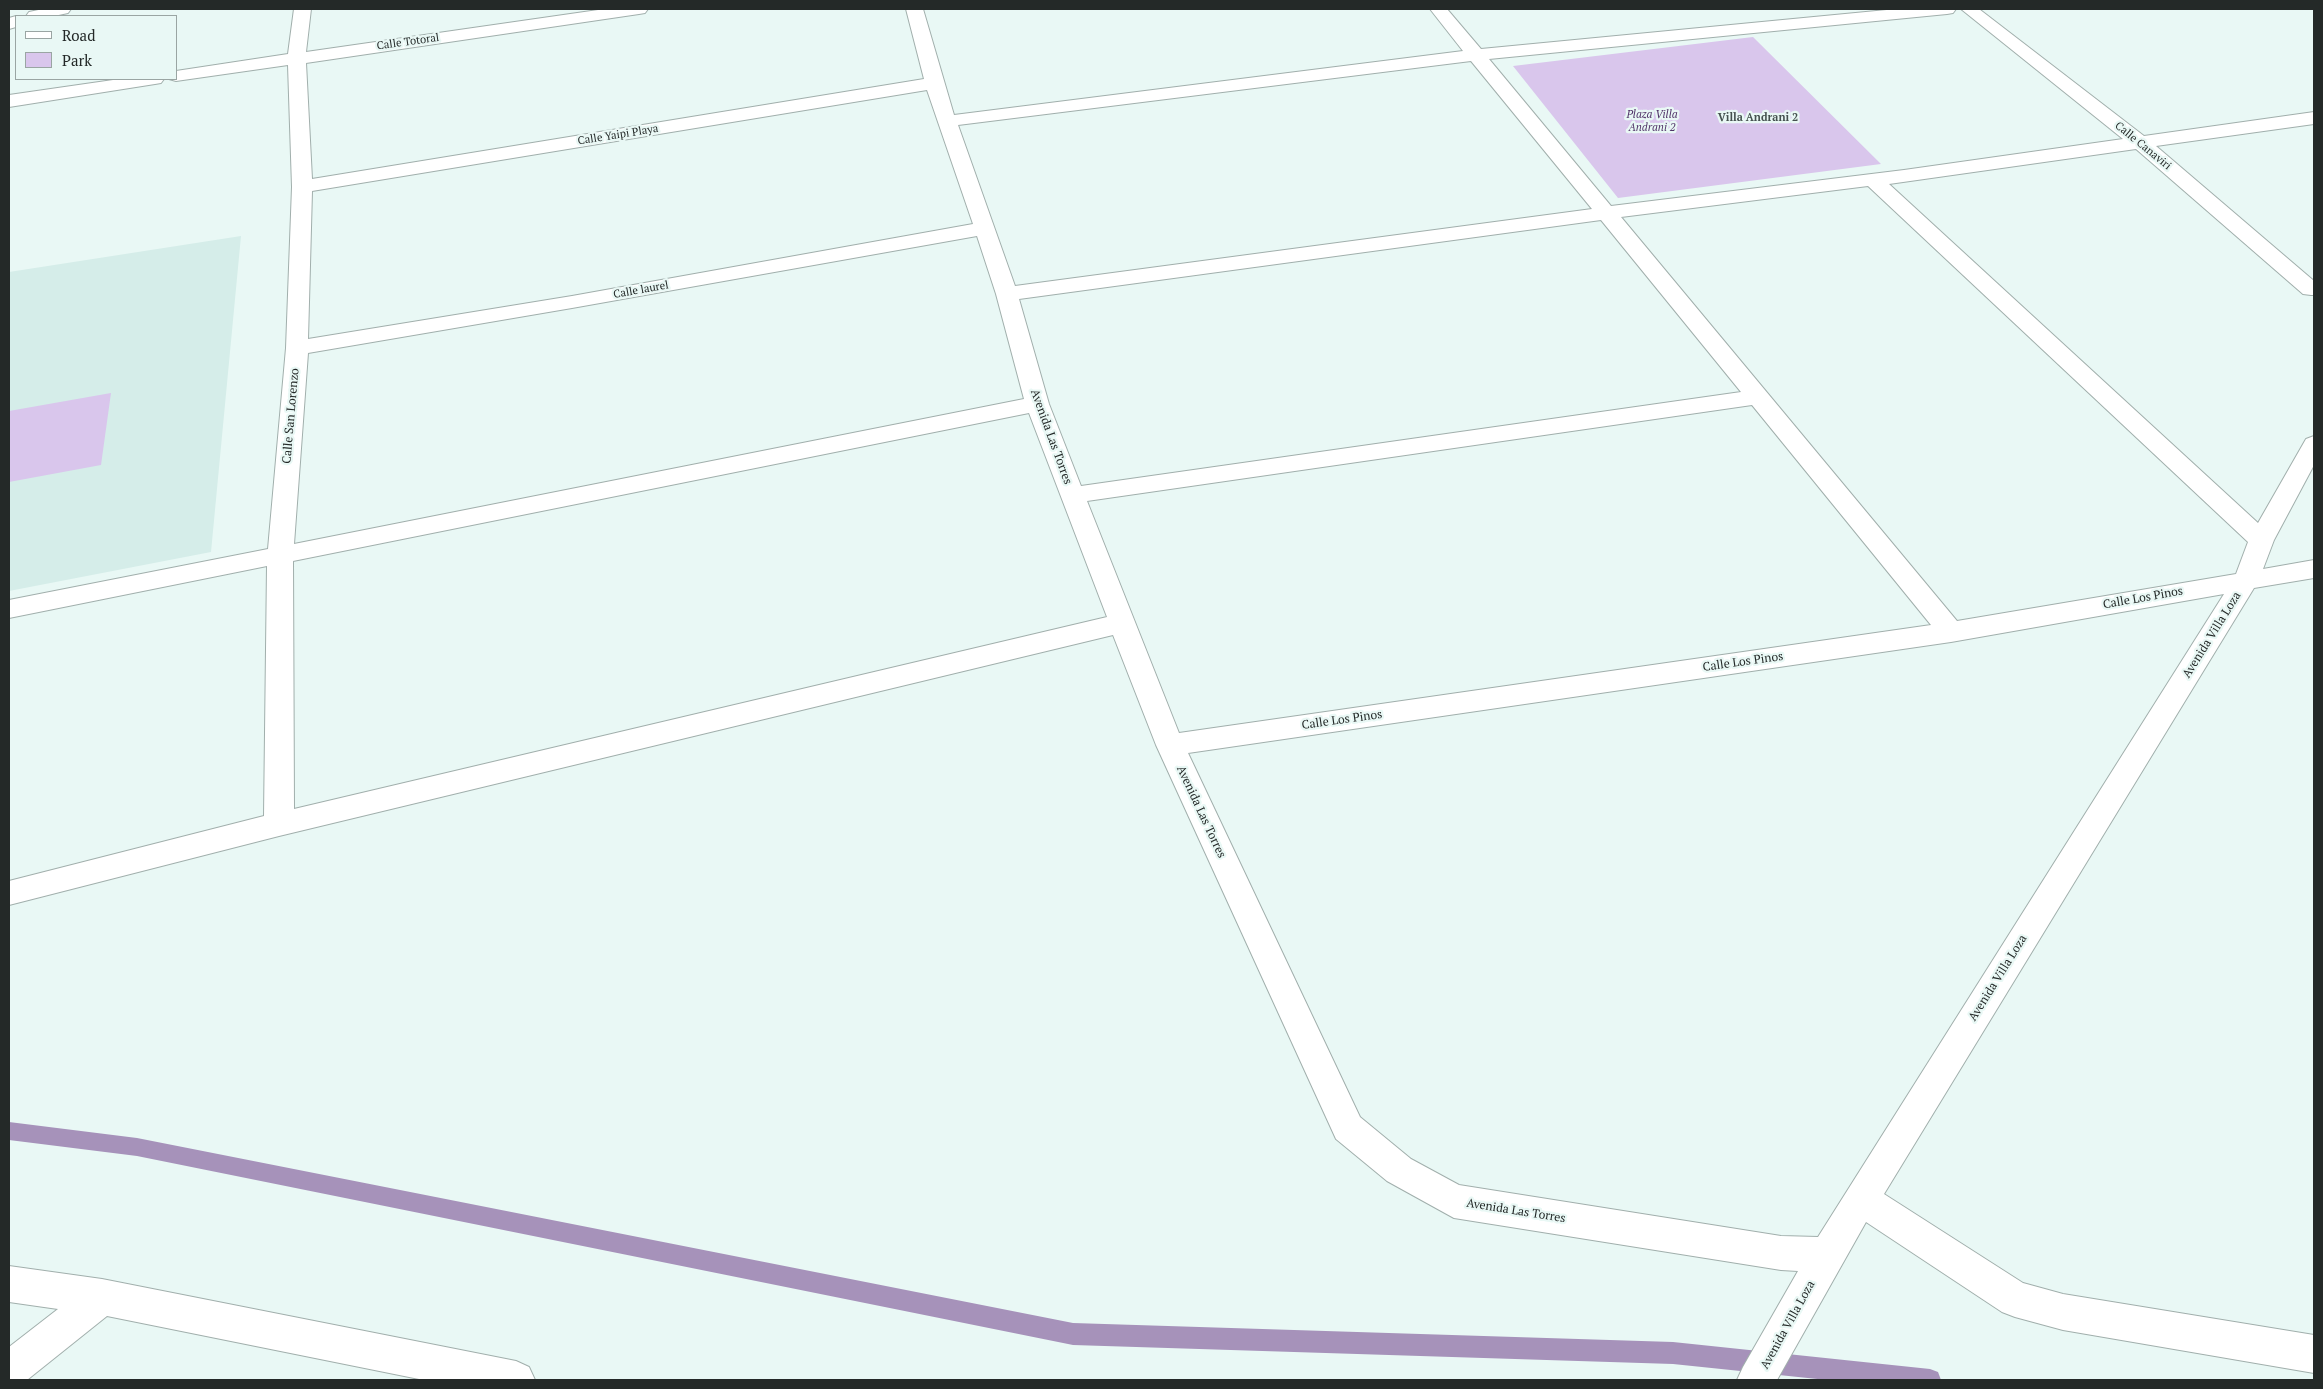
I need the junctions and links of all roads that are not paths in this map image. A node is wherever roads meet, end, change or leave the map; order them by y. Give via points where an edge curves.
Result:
1 (62, 9) edge
2 (302, 9) edge
3 (639, 9) edge
4 (914, 9) edge
5 (1438, 9) edge
6 (1947, 9) edge
7 (1969, 9) edge
8 (39, 15) edge
9 (1476, 55) junction
10 (297, 57) junction
11 (178, 76) edge
12 (148, 80) edge
13 (934, 83) junction
14 (9, 101) edge
15 (2314, 118) edge
16 (948, 121) junction
17 (2139, 142) junction
18 (1873, 180) junction
19 (302, 187) junction
20 (1606, 213) junction
21 (985, 228) junction
22 (2313, 290) edge
23 (1007, 294) junction
24 (297, 348) junction
25 (1759, 397) junction
26 (1037, 404) junction
27 (2314, 444) edge
28 (1072, 495) junction
29 (2261, 540) junction
30 (280, 555) junction
31 (2314, 569) edge
32 (2246, 580) junction
33 (9, 609) edge
34 (1123, 623) junction
35 (1951, 632) junction
36 (1170, 745) junction
37 (279, 824) junction
38 (9, 893) edge
39 (1861, 1199) junction
40 (1827, 1255) junction
41 (9, 1284) edge
42 (102, 1297) junction
43 (2314, 1354) edge
44 (9, 1370) edge
45 (516, 1380) edge
46 (1756, 1380) edge

1 - 8 street
2 - 10 street, Calle San Lorenzo
3 - 10 street, Calle Totoral
4 - 13 street, Avenida Las Torres
5 - 9 street
6 - 9 street
7 - 17 street, Calle Canaviri
9 - 16 street
9 - 20 street
10 - 11 street, Calle Totoral
10 - 19 street, Calle San Lorenzo
12 - 14 street
13 - 16 street, Avenida Las Torres
13 - 19 street, Calle Yaipi Playa
15 - 17 street
16 - 21 street, Avenida Las Torres
17 - 18 street
17 - 22 street, Calle Canaviri
18 - 20 street
18 - 29 street
19 - 24 street, Calle San Lorenzo
20 - 23 street
20 - 25 street
21 - 23 street, Avenida Las Torres
21 - 24 street, Calle laurel
23 - 26 street, Avenida Las Torres
24 - 30 street, Calle San Lorenzo
25 - 28 street
25 - 35 street
26 - 28 street, Avenida Las Torres
26 - 30 street
27 - 29 street, Avenida Villa Loza
28 - 34 street, Avenida Las Torres
29 - 32 street, Avenida Villa Loza
30 - 33 street
30 - 37 street, Calle San Lorenzo
31 - 32 street, Calle Los Pinos
32 - 35 street, Calle Los Pinos
32 - 39 street, Avenida Villa Loza
34 - 36 street, Avenida Las Torres
34 - 37 street
35 - 36 street, Calle Los Pinos
36 - 40 street, Avenida Las Torres via 1348,1128 1399,1170 1454,1201 1781,1252
37 - 38 street
39 - 40 street, Avenida Villa Loza
39 - 43 street via 2015,1299 2063,1312
40 - 46 street, Avenida Villa Loza
41 - 42 street
42 - 44 street
42 - 45 street

